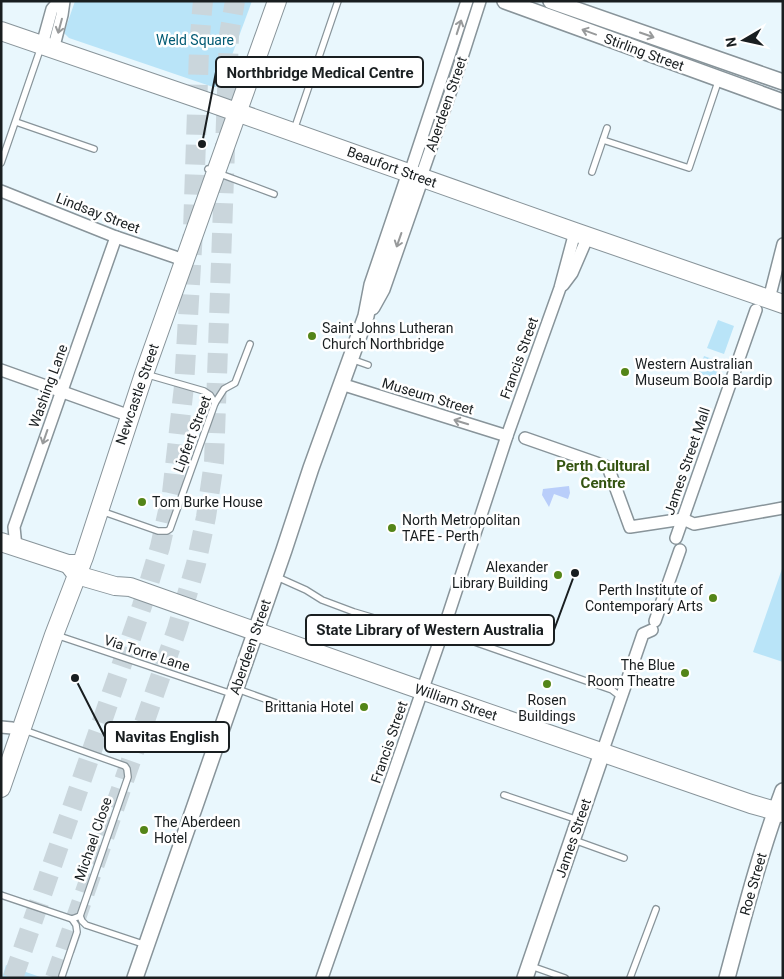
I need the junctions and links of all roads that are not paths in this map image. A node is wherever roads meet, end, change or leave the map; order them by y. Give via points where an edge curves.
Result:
1 (59, 1) edge
2 (64, 1) edge
3 (266, 1) edge
4 (277, 1) edge
5 (338, 1) edge
6 (467, 1) edge
7 (480, 1) edge
8 (504, 1) edge
9 (551, 1) edge
10 (1, 31) edge
11 (48, 48) junction
12 (720, 79) junction
13 (783, 82) edge
14 (783, 102) edge
15 (233, 110) junction
16 (16, 122) junction
17 (607, 128) dead end
18 (293, 132) junction
19 (603, 140) junction
20 (94, 149) dead end
21 (1, 163) edge
22 (212, 170) junction
23 (592, 172) dead end
24 (415, 175) junction
25 (1, 191) edge
26 (274, 194) dead end
27 (581, 234) junction
28 (116, 237) junction
29 (783, 244) edge
30 (180, 259) junction
31 (769, 304) edge
32 (250, 344) dead end
33 (350, 358) junction
34 (368, 364) dead end
35 (1, 370) edge
36 (144, 374) junction
37 (341, 384) junction
38 (62, 391) junction
39 (216, 403) junction
40 (126, 414) junction
41 (507, 436) junction
42 (525, 438) dead end
43 (783, 508) edge
44 (99, 510) junction
45 (683, 519) junction
46 (676, 538) dead end
47 (9, 544) edge
48 (680, 550) dead end
49 (76, 568) junction
50 (275, 576) junction
51 (255, 632) junction
52 (54, 635) junction
53 (442, 635) junction
54 (234, 691) junction
55 (423, 691) junction
56 (622, 698) junction
57 (293, 709) dead end
58 (12, 728) edge
59 (602, 753) junction
60 (1, 760) edge
61 (1, 788) edge
62 (783, 791) edge
63 (504, 795) dead end
64 (779, 812) edge
65 (578, 820) junction
66 (572, 840) junction
67 (624, 858) dead end
68 (1, 895) edge
69 (656, 909) dead end
70 (80, 916) junction
71 (72, 920) junction
72 (146, 945) junction
73 (527, 972) edge
74 (62, 976) dead end
75 (134, 978) edge
76 (322, 978) edge
77 (564, 978) edge
78 (630, 978) edge
79 (727, 978) edge

1 - 11 street via 52,9
2 -> 11 street via 62,15
3 - 15 main road, Newcastle Street
4 - 15 main road, Newcastle Street
5 - 18 lane
24 -> 6 street, Aberdeen Street
7 - 24 street, Aberdeen Street via 455,79
12 -> 8 street, Stirling Street
9 -> 13 street, Stirling Street
10 - 11 main road, Beaufort Street
11 - 15 main road, Beaufort Street
11 - 16 lane
12 - 14 street, Stirling Street
12 - 19 lane via 689,168
15 - 18 main road, Beaufort Street
15 - 22 main road, Newcastle Street
16 - 20 lane
16 - 21 lane
17 - 19 lane
18 - 24 main road, Beaufort Street
19 - 23 lane
22 - 26 lane
22 - 30 main road, Newcastle Street
24 - 27 main road, Beaufort Street
24 - 33 street, Aberdeen Street via 382,289 366,316
25 - 28 street, Lindsay Street
27 - 31 main road, Beaufort Street
27 - 41 street, Francis Street
28 - 30 street, Lindsay Street
28 - 38 street, Washing Lane
29 - 31 street
30 - 36 main road, Newcastle Street
30 - 40 main road, Newcastle Street via 137,366
31 - 45 street, James Street Mall
32 - 39 lane, Lipfert Street via 235,383 224,389
33 - 34 lane
33 - 37 street, Aberdeen Street
35 - 38 street
36 - 39 lane via 204,391
36 - 40 main road, Newcastle Street
41 -> 37 street, Museum Street
37 - 50 street, Aberdeen Street
38 - 40 street
38 -> 47 street, Washing Lane
39 - 44 lane, Lipfert Street via 170,529 158,531
40 - 44 main road, Newcastle Street
40 - 49 main road, Newcastle Street via 89,510
41 - 53 street, Francis Street
42 - 45 street via 608,467 630,527
43 - 45 street via 694,524
44 - 49 main road, Newcastle Street
45 - 46 street, James Street Mall
47 - 49 main road, William Street
48 - 56 street via 654,625 643,634
49 - 51 main road, William Street via 116,575 130,587
49 - 52 main road, Newcastle Street
49 - 58 main road, Newcastle Street
50 - 51 street, Aberdeen Street
50 - 53 lane via 354,612
51 - 54 street, Aberdeen Street
51 - 55 main road, William Street
52 - 54 lane, Via Torre Lane
52 - 58 main road, Newcastle Street
53 - 55 street, Francis Street
53 - 56 lane via 612,690
54 - 57 lane, Via Torre Lane
54 - 72 street, Aberdeen Street
55 - 59 main road, William Street
55 - 76 street, Francis Street
56 - 59 street, James Street
58 - 60 main road, Newcastle Street
58 - 61 main road, Newcastle Street
58 - 70 lane, Michael Close via 128,769
59 - 64 main road, William Street
59 - 65 street, James Street
62 - 64 street, Roe Street
63 - 65 lane
64 - 79 street, Roe Street via 752,888
65 - 66 street, James Street
66 - 67 lane
66 - 73 street, James Street
68 - 71 lane
69 - 78 lane
70 - 71 lane
70 - 72 lane via 86,925
71 - 74 lane via 77,932
72 - 75 street, Aberdeen Street
73 - 77 lane

